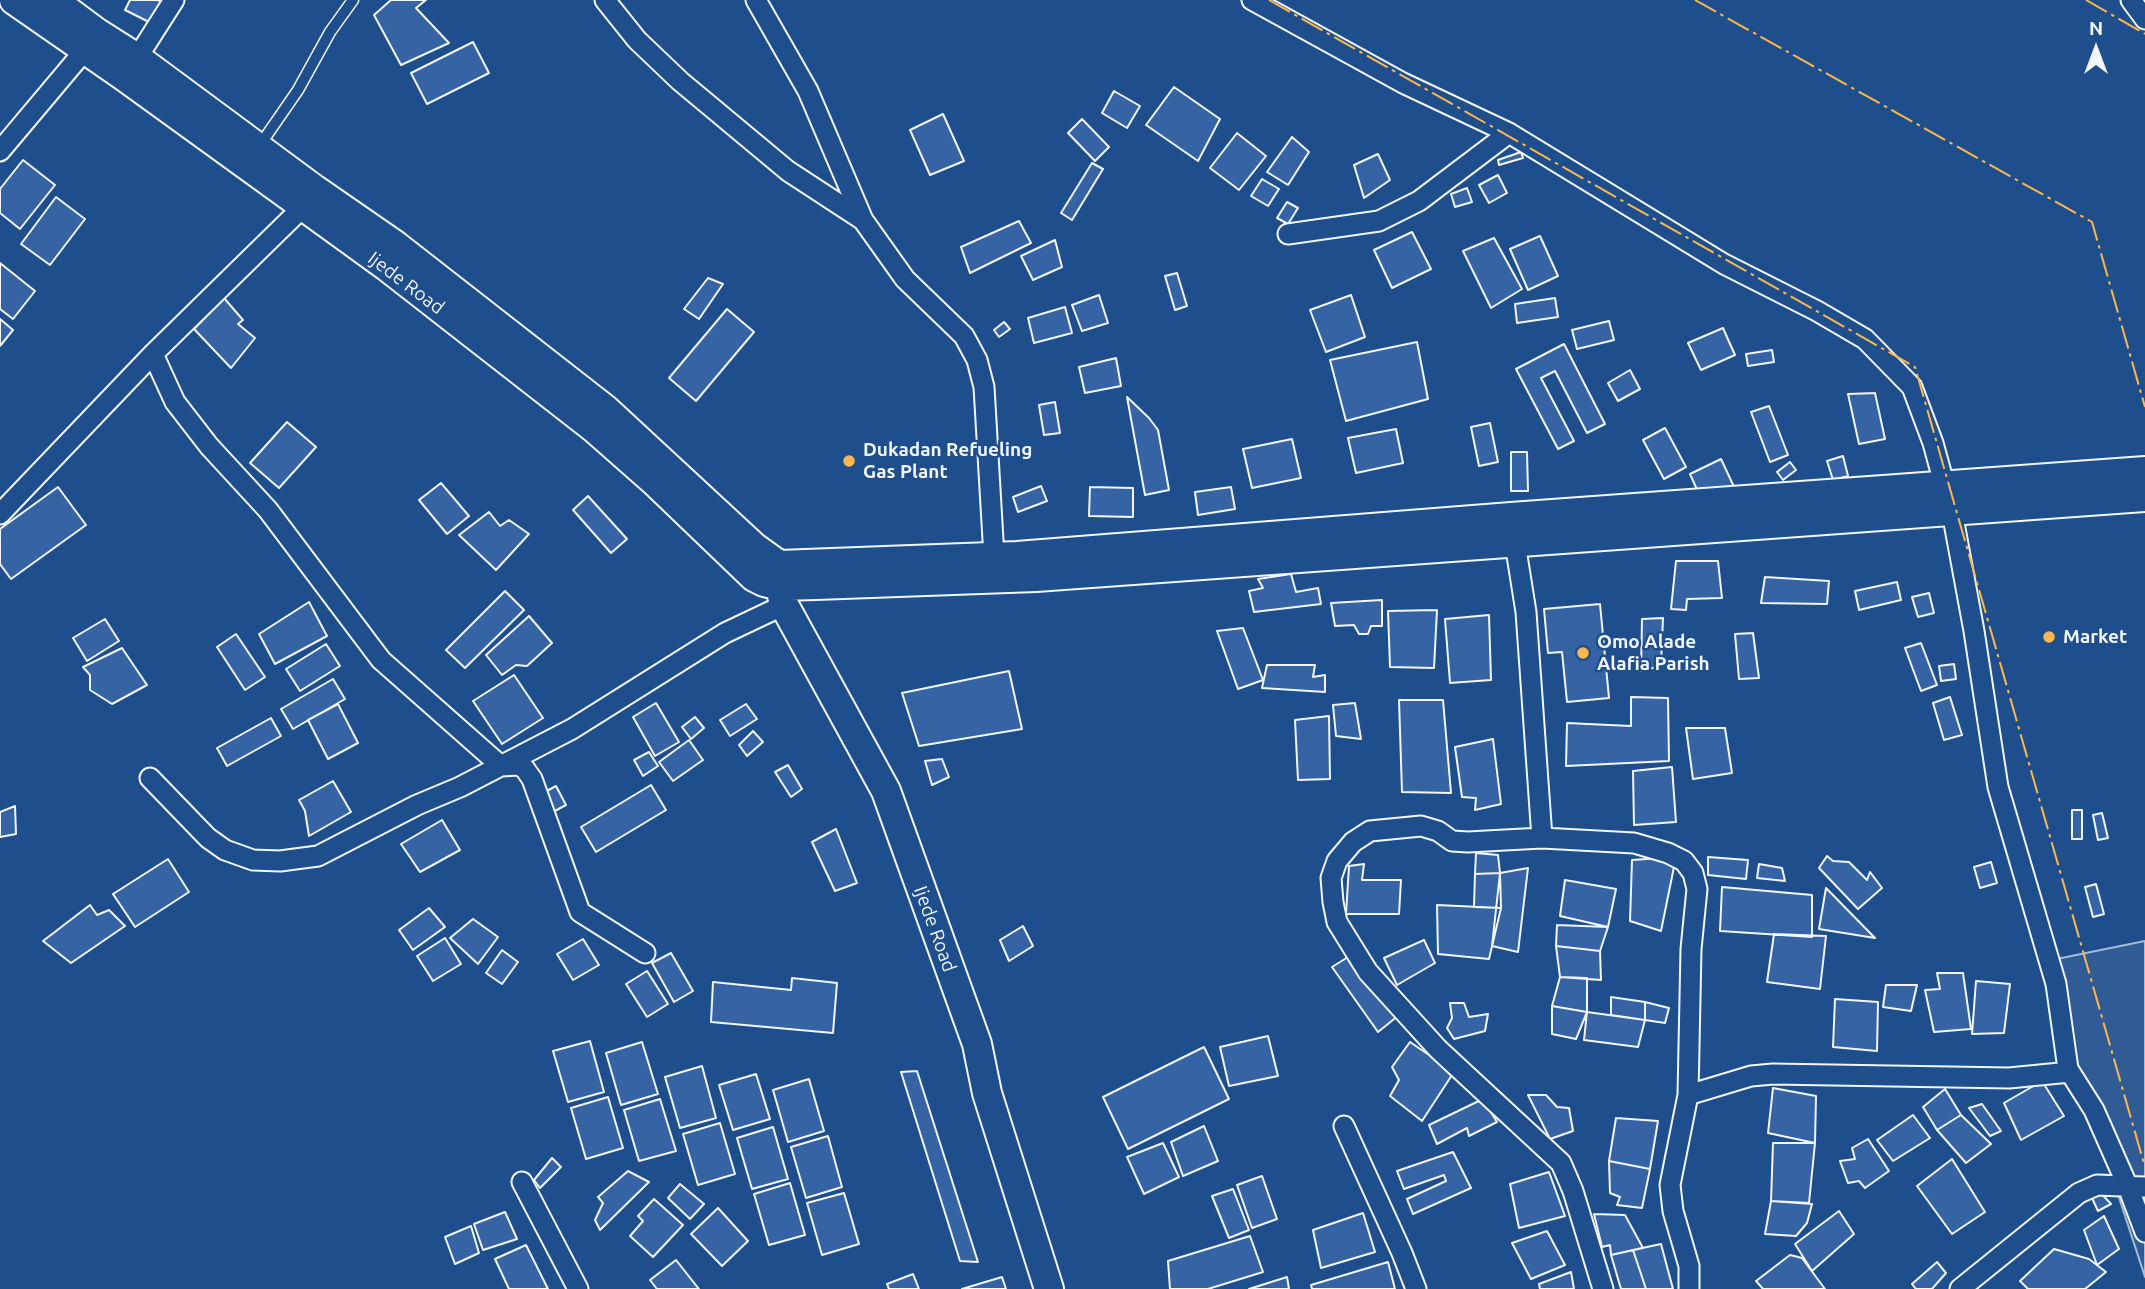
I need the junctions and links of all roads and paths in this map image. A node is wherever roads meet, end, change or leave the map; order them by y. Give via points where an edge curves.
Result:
1 (14, 0) edge
2 (52, 0) edge
3 (174, 0) edge
4 (353, 0) edge
5 (605, 0) edge
6 (756, 0) edge
7 (1252, 0) edge
8 (2131, 0) edge
9 (2145, 19) edge
10 (85, 50) junction
11 (137, 58) junction
12 (1509, 133) junction
13 (0, 151) edge
14 (254, 158) junction
15 (303, 207) junction
16 (863, 220) junction
17 (1288, 234) dead end
18 (153, 354) junction
19 (2145, 471) edge
20 (2145, 497) edge
21 (1948, 499) junction
22 (0, 514) edge
23 (1515, 543) junction
24 (994, 557) junction
25 (781, 585) junction
26 (501, 766) junction
27 (150, 778) dead end
28 (1542, 838) junction
29 (645, 953) dead end
30 (2070, 1072) junction
31 (1688, 1094) junction
32 (1344, 1126) dead end
33 (522, 1182) dead end
34 (2136, 1187) edge
35 (2145, 1232) edge
36 (579, 1289) edge
37 (1049, 1289) edge
38 (1416, 1289) edge
39 (1603, 1289) edge
40 (1689, 1289) edge
41 (1960, 1289) edge

1 - 10 main road, Ijede Road
2 - 11 main road, Ijede Road
3 - 11 street
4 - 14 lane
5 - 16 street via 637,40 680,81 789,171
6 - 16 street via 808,91
7 - 12 street via 1403,83
8 - 9 street
10 - 13 street
10 - 14 main road, Ijede Road
11 - 14 main road, Ijede Road
12 - 17 street via 1419,201 1379,221
12 - 21 street via 1724,264 1865,339 1912,387
14 - 15 main road, Ijede Road
14 - 25 main road, Ijede Road via 395,245 605,409 754,547
15 - 18 street
15 - 25 main road, Ijede Road via 595,429 754,577
16 - 24 street via 905,279 964,336 976,360 984,387
18 - 22 street
18 - 26 street via 176,402 268,510 381,660
19 - 21 main road
20 - 21 main road
21 - 23 main road
21 - 24 main road via 1511,517
21 - 30 street via 1998,788 2056,984
23 - 25 main road via 1036,577
23 - 28 street via 1526,612
24 - 25 main road
25 - 26 street via 725,633 572,729
25 - 37 main road, Ijede Road via 887,792 977,1044 987,1093
26 - 27 street via 318,856 280,861 253,860 225,850
26 - 29 street via 519,765 532,779 580,912
28 - 31 street via 1634,843 1684,861 1693,873 1697,889
28 - 39 street via 1452,841 1421,826 1370,831 1337,861 1331,877 1333,902 1338,922 1368,972 1438,1049 1561,1163
30 - 31 street via 2009,1077 1773,1074
30 - 34 street
31 - 40 street via 1670,1185 1689,1266
32 - 38 street
33 - 36 street
34 - 35 street
34 - 41 street via 2096,1185 2079,1192

